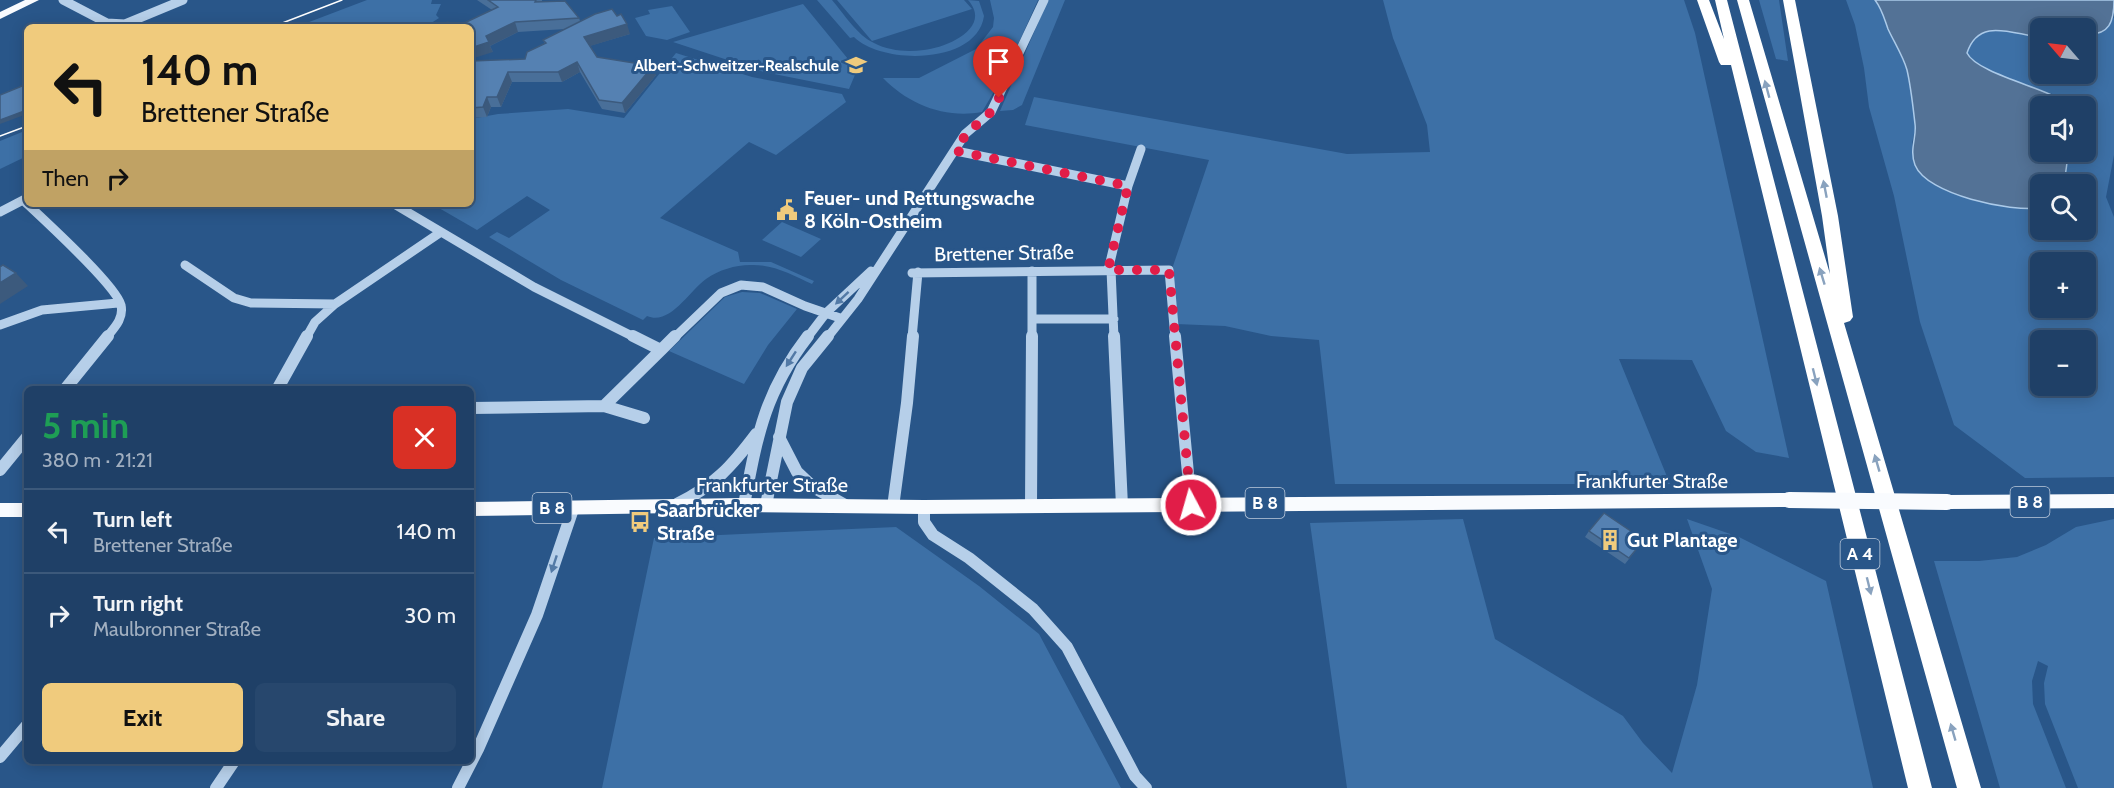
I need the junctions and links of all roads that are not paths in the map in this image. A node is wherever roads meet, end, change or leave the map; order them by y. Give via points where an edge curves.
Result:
1 (34, 0) edge
2 (63, 0) edge
3 (183, 0) edge
4 (1044, 0) edge
5 (1703, 0) edge
6 (1721, 0) edge
7 (1743, 0) edge
8 (1789, 0) edge
9 (0, 16) edge
10 (114, 24) edge
11 (132, 24) edge
12 (1141, 149) dead end
13 (956, 151) junction
14 (1128, 186) junction
15 (1770, 195) junction
16 (24, 200) edge
17 (33, 207) edge
18 (399, 207) edge
19 (0, 212) edge
20 (441, 232) junction
21 (888, 254) junction
22 (185, 265) dead end
23 (1110, 270) junction
24 (1032, 271) junction
25 (118, 303) junction
26 (335, 304) junction
27 (826, 313) junction
28 (840, 318) junction
29 (1032, 319) junction
30 (1114, 319) junction
31 (0, 325) edge
32 (661, 350) junction
33 (1851, 372) junction
34 (68, 386) edge
35 (279, 386) edge
36 (604, 406) junction
37 (474, 408) edge
38 (644, 418) dead end
39 (758, 432) junction
40 (779, 437) junction
41 (24, 441) edge
42 (0, 470) edge
43 (2114, 501) edge
44 (744, 505) junction
45 (766, 505) junction
46 (845, 505) junction
47 (1191, 505) junction
48 (1031, 506) junction
49 (1122, 506) junction
50 (670, 507) junction
51 (893, 507) junction
52 (924, 507) junction
53 (474, 509) edge
54 (573, 509) junction
55 (0, 510) edge
56 (24, 510) edge
57 (24, 729) edge
58 (0, 757) edge
59 (474, 757) edge
60 (232, 764) edge
61 (470, 764) edge
62 (216, 788) edge
63 (458, 788) edge
64 (1146, 788) edge
65 (1920, 788) edge
66 (1969, 788) edge

1 - 9 main road
2 - 10 street
3 - 11 street
4 - 13 street via 991,112 966,134
5 - 15 highway, A 4
6 - 15 highway
33 -> 7 highway
33 -> 8 highway, A 4 via 1830,216
12 - 14 street
13 - 14 street
13 - 21 street
14 - 23 street
15 -> 65 highway, A 4
16 - 19 street
17 - 25 street via 107,283
18 - 20 street
20 - 26 street
20 - 32 street via 534,287
21 -> 27 street
21 - 28 street
22 - 26 street via 234,298 251,303
23 - 24 street, Brettener Straße
23 - 30 street
23 - 47 street, Brettener Straße via 1169,270
24 - 29 street
24 - 51 street, Brettener Straße via 915,273 907,403
25 - 31 street via 54,309
25 - 34 street via 120,321
26 - 35 street via 315,322
27 - 28 street
27 - 32 street via 763,287 741,285 721,293
27 -> 39 street via 787,363
28 - 40 street via 802,368 787,402
29 - 30 street
29 - 48 street
30 - 49 street
32 - 36 street
66 -> 33 highway, A 4
36 - 37 street
36 - 38 street
39 - 44 street
39 - 50 street via 726,474 703,492
40 - 45 street
40 - 46 street via 796,472 813,488
41 - 42 street
43 - 47 main road, Frankfurter Straße / B 8, bridge
44 - 45 main road, Frankfurter Straße / B 8
44 - 50 main road, Frankfurter Straße / B 8
45 - 46 main road, Frankfurter Straße / B 8
46 - 51 main road, Frankfurter Straße / B 8
47 - 49 main road, Frankfurter Straße / B 8
48 - 49 main road, Frankfurter Straße / B 8
48 - 52 main road, Frankfurter Straße / B 8
50 - 54 main road, Frankfurter Straße / B 8
51 - 52 main road, Frankfurter Straße / B 8
52 - 64 street via 924,522 933,535 1033,609 1067,647 1135,776
53 - 54 main road, Frankfurter Straße / B 8
54 -> 59 street via 537,615
55 - 56 main road
57 - 58 street
60 - 62 street
61 -> 63 street

